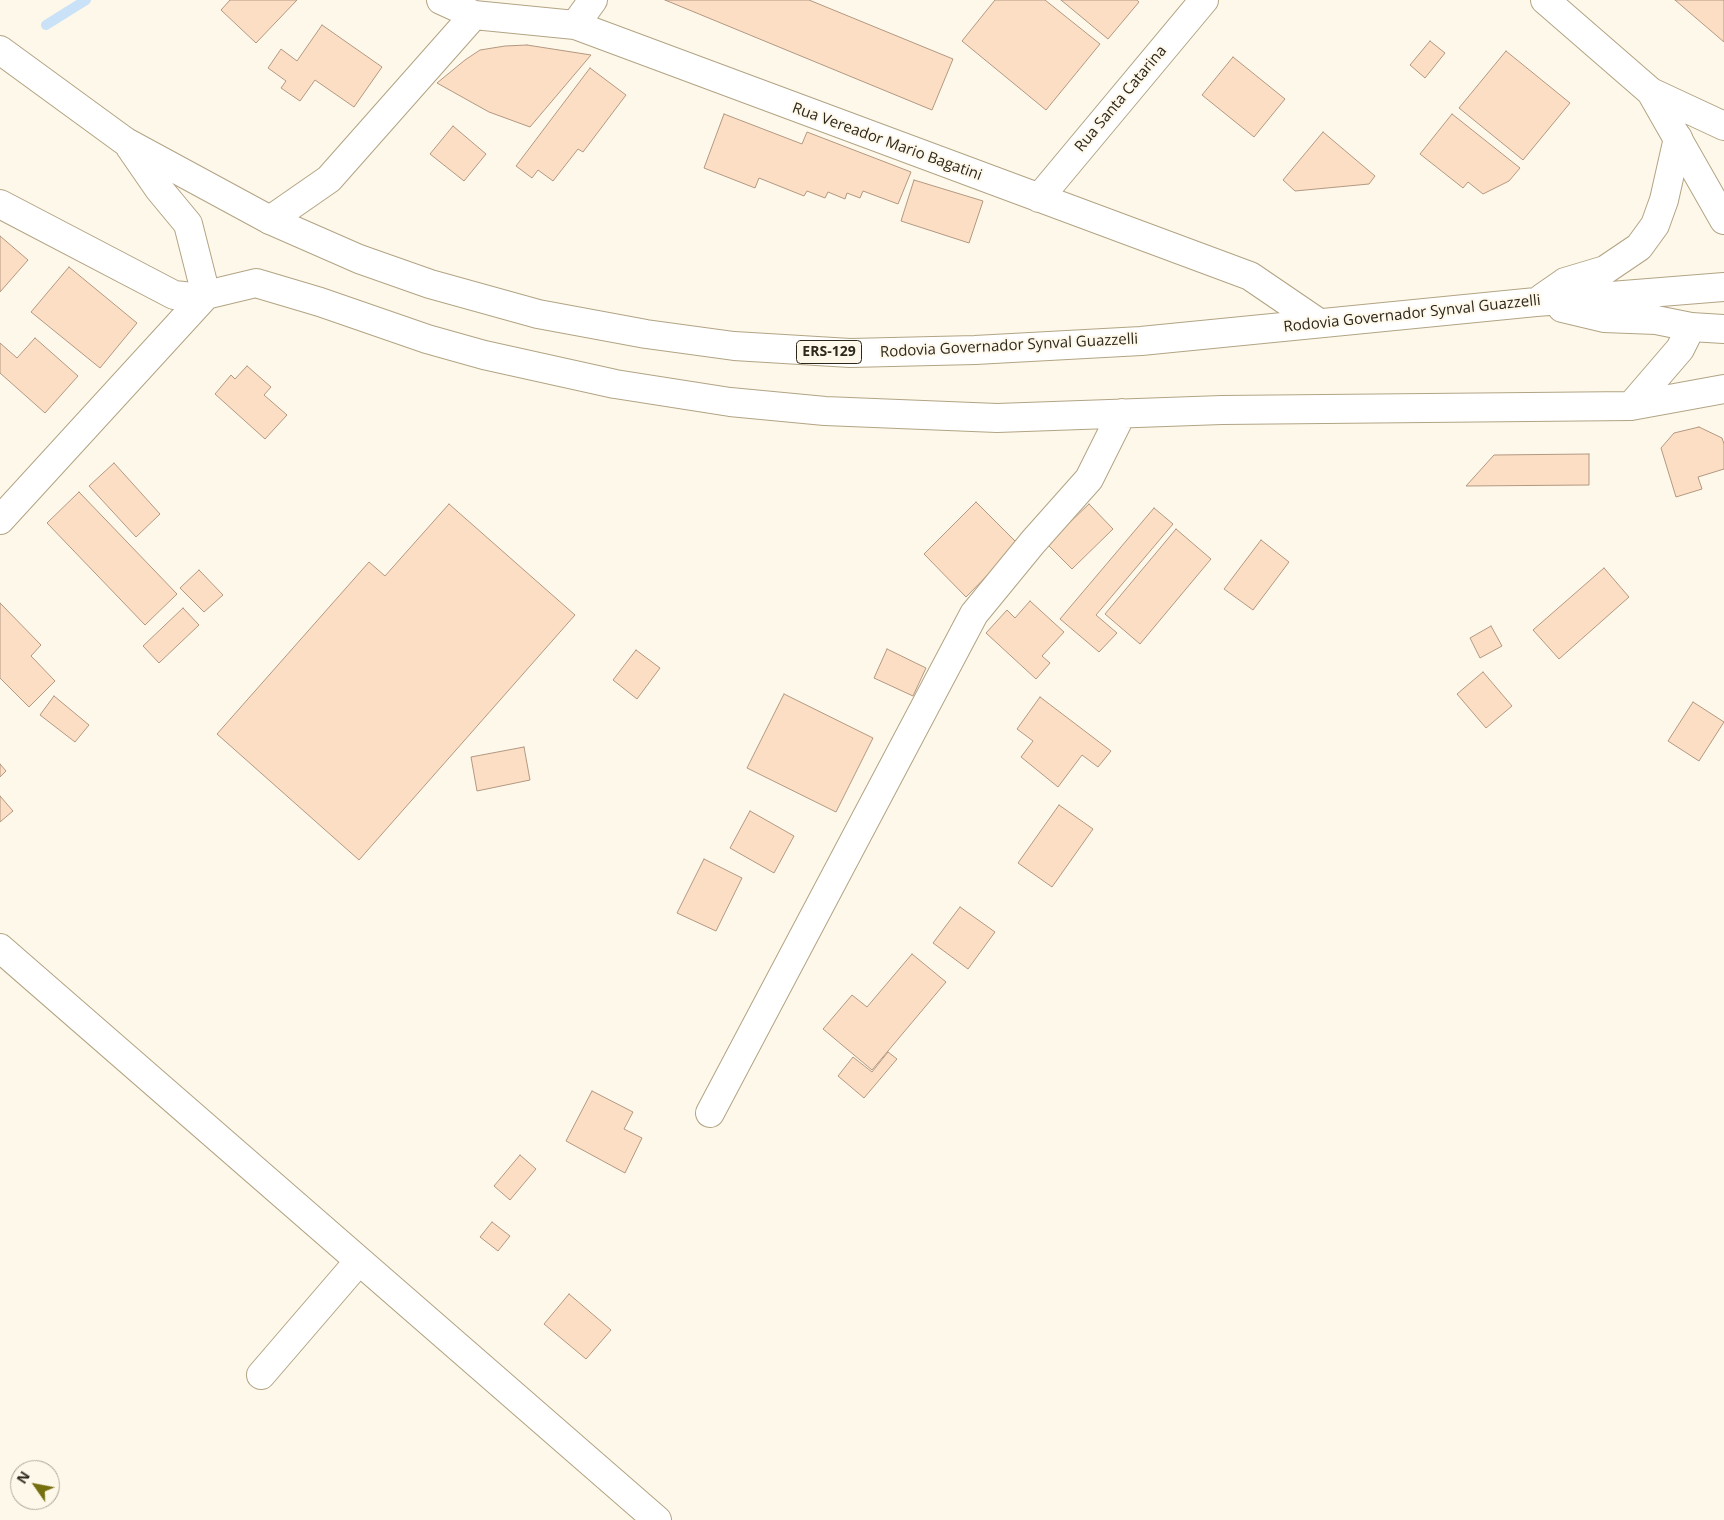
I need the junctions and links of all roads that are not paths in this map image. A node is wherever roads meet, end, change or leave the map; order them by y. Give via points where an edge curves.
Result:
1 (441, 0) edge
2 (593, 0) edge
3 (1204, 0) edge
4 (1545, 0) edge
5 (474, 15) junction
6 (574, 25) junction
7 (0, 50) edge
8 (1651, 92) junction
9 (1724, 126) edge
10 (1678, 138) junction
11 (126, 142) junction
12 (1039, 198) junction
13 (0, 204) edge
14 (270, 220) junction
15 (1724, 220) edge
16 (1724, 287) edge
17 (204, 296) junction
18 (1536, 302) junction
19 (1319, 324) junction
20 (1692, 327) junction
21 (1724, 329) edge
22 (1724, 390) edge
23 (1631, 406) junction
24 (1122, 413) junction
25 (0, 520) edge
26 (0, 948) edge
27 (710, 1113) dead end
28 (358, 1261) junction
29 (260, 1375) dead end
30 (658, 1520) edge

1 - 5 street, Rua Vereador Mario Bagatini
2 - 6 street
3 - 12 street, Rua Santa Catarina
4 - 8 street
5 - 6 street, Rua Vereador Mario Bagatini
5 - 14 street via 330,179
6 - 12 street, Rua Vereador Mario Bagatini
7 - 11 street, Rodovia Governador Synval Guazzelli / ERS-129
8 - 9 street
8 - 10 street
10 - 15 street
10 - 18 street via 1664,200 1655,225 1639,247 1605,270 1565,282
11 - 14 street, Rodovia Governador Synval Guazzelli / ERS-129
11 - 17 street via 188,224
12 - 19 street, Rua Vereador Mario Bagatini via 1250,276
13 - 17 street via 174,295
14 - 19 street, Rodovia Governador Synval Guazzelli / ERS-129 via 360,259 430,284 538,314 734,346 850,353 975,350 1141,341
16 - 18 street, Rodovia Governador Synval Guazzelli / ERS-129
17 - 24 street via 256,283 484,355 615,384 730,402 826,411 997,418
17 - 25 street
18 - 19 street, Rodovia Governador Synval Guazzelli / ERS-129
18 - 20 street via 1604,318 1656,320
20 - 21 street
20 - 23 street via 1680,349
22 - 23 street
23 - 24 street
24 - 27 street via 1089,479 974,614
26 - 28 street
28 - 29 street
28 - 30 street

